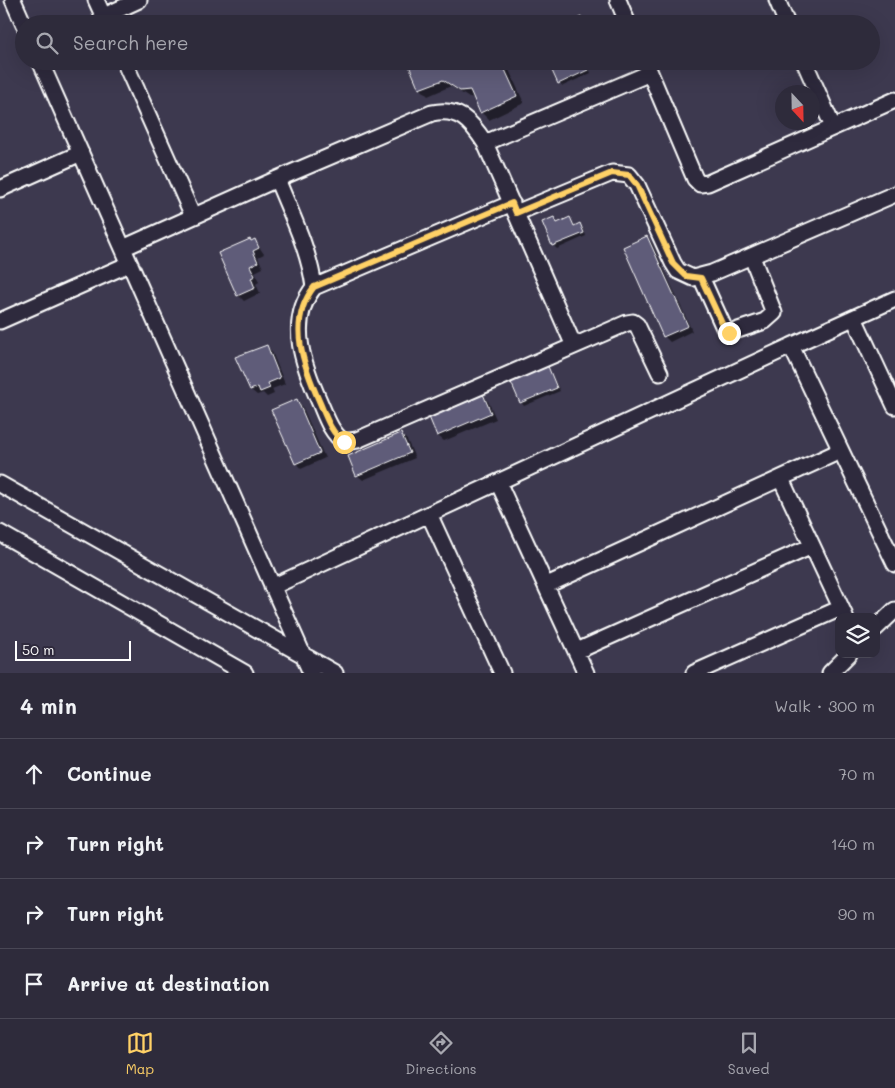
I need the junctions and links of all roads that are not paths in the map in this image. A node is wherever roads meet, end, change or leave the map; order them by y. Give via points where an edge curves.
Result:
1 (13, 0) edge
2 (96, 0) edge
3 (139, 0) edge
4 (618, 0) edge
5 (777, 0) edge
6 (20, 15) edge
7 (103, 15) edge
8 (114, 15) edge
9 (624, 15) edge
10 (784, 15) edge
11 (44, 70) edge
12 (128, 70) edge
13 (641, 70) edge
14 (648, 70) edge
15 (808, 70) edge
16 (895, 100) edge
17 (833, 127) junction
18 (485, 143) junction
19 (81, 153) junction
20 (277, 179) junction
21 (0, 189) edge
22 (895, 194) edge
23 (514, 208) junction
24 (193, 216) junction
25 (123, 248) junction
26 (752, 256) junction
27 (129, 264) junction
28 (701, 278) junction
29 (314, 287) junction
30 (895, 300) edge
31 (854, 318) junction
32 (0, 321) edge
33 (574, 346) junction
34 (791, 346) junction
35 (660, 373) dead end
36 (895, 406) edge
37 (840, 451) junction
38 (781, 479) junction
39 (498, 482) junction
40 (0, 484) edge
41 (429, 514) junction
42 (0, 533) edge
43 (812, 546) junction
44 (895, 564) edge
45 (547, 585) junction
46 (272, 587) junction
47 (895, 610) edge
48 (843, 612) edge
49 (880, 624) edge
50 (577, 651) junction
51 (303, 655) junction
52 (845, 658) edge
53 (245, 673) edge
54 (311, 673) edge
55 (335, 673) edge
56 (502, 673) edge
57 (586, 673) edge
58 (694, 673) edge
59 (830, 673) edge

1 - 6 street
2 - 7 street
3 - 8 street
4 - 9 street
5 - 10 street
11 - 19 street
12 - 24 street
13 - 18 street
14 - 17 street via 700,184
15 - 17 street
16 - 17 street
18 - 20 street via 468,121 446,110 432,113
18 - 23 street
19 - 21 street
19 - 25 street
20 - 24 street
20 - 29 street via 310,265
22 - 26 street
23 - 28 street via 612,173 629,175 637,185 678,271
23 - 29 street
23 - 33 street
24 - 25 street
25 - 27 street
26 - 28 street
26 - 28 street via 774,313 765,321 729,333
27 - 32 street
27 - 46 street
29 - 33 street via 303,305 301,352 328,422 344,442 357,440
30 - 31 street
31 - 34 street
31 - 36 street
33 - 35 street via 633,322 641,331
34 - 37 street
34 - 39 street
37 - 38 street
37 - 44 street
38 - 43 street
38 - 45 street
39 - 41 street
39 - 45 street
40 - 51 street
41 - 46 street
41 - 56 street
42 - 53 street
43 - 48 street
43 - 50 street
45 - 50 street
46 - 51 street
47 - 49 street
48 - 58 street
50 - 57 street
51 - 54 street
51 - 55 street
52 - 59 street

